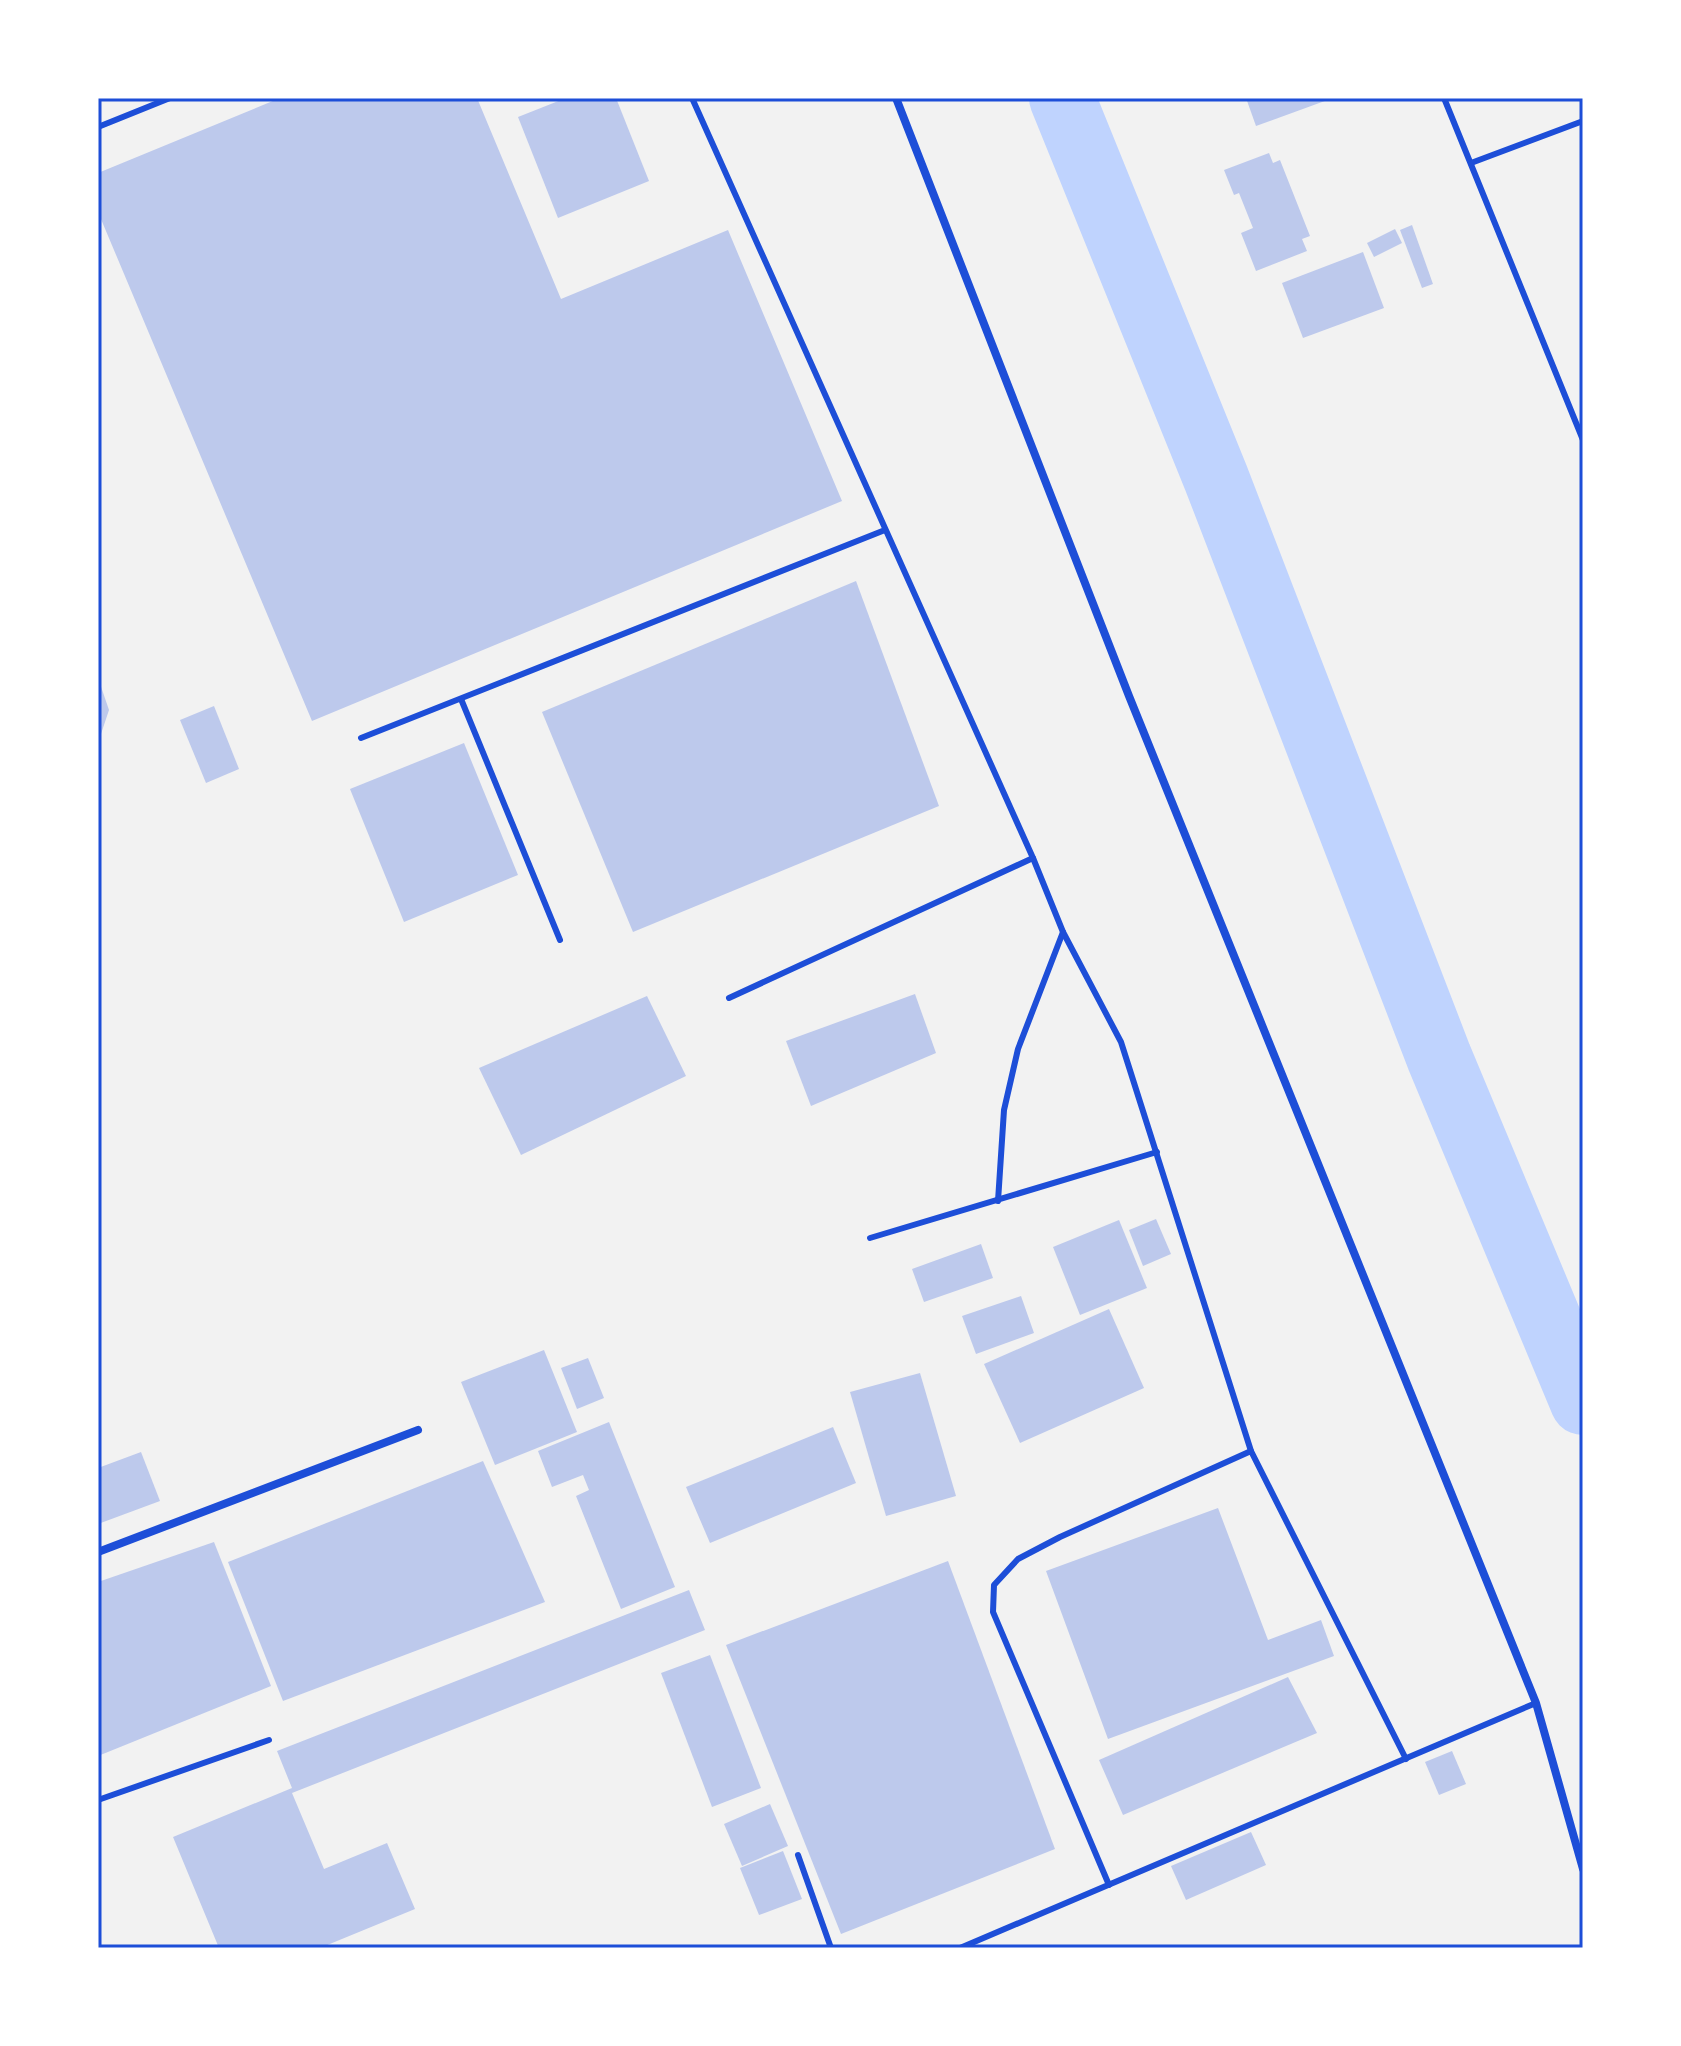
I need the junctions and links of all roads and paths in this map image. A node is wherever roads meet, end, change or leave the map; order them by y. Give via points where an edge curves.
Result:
1 (170, 98) edge
2 (692, 98) edge
3 (896, 98) edge
4 (1444, 98) edge
5 (1583, 121) edge
6 (98, 127) edge
7 (1471, 163) junction
8 (1583, 440) edge
9 (885, 530) junction
10 (461, 699) junction
11 (361, 738) dead end
12 (1033, 858) junction
13 (1063, 932) junction
14 (560, 940) dead end
15 (729, 998) dead end
16 (1157, 1152) junction
17 (998, 1201) junction
18 (870, 1238) dead end
19 (418, 1430) dead end
20 (1251, 1451) junction
21 (98, 1552) edge
22 (1536, 1703) junction
23 (269, 1740) dead end
24 (1406, 1759) junction
25 (98, 1800) edge
26 (798, 1855) dead end
27 (1583, 1869) edge
28 (1109, 1885) junction
29 (831, 1948) edge
30 (960, 1948) edge

1 - 6 lane
2 - 9 lane
3 - 22 street via 1129,696
4 - 7 lane
5 - 7 lane
7 - 8 lane
9 - 10 lane
9 - 12 lane
10 - 11 lane
10 - 14 lane
12 - 13 lane
12 - 15 lane
13 - 16 lane via 1121,1042
13 - 17 lane via 1015,1064 1004,1110
16 - 17 lane
16 - 20 lane
17 - 18 lane
19 - 21 street
20 - 24 lane
20 - 28 lane via 1060,1537 1018,1559 994,1585 993,1612
22 - 24 lane
22 - 27 street
23 - 25 lane
24 - 28 lane
26 - 29 lane
28 - 30 lane

